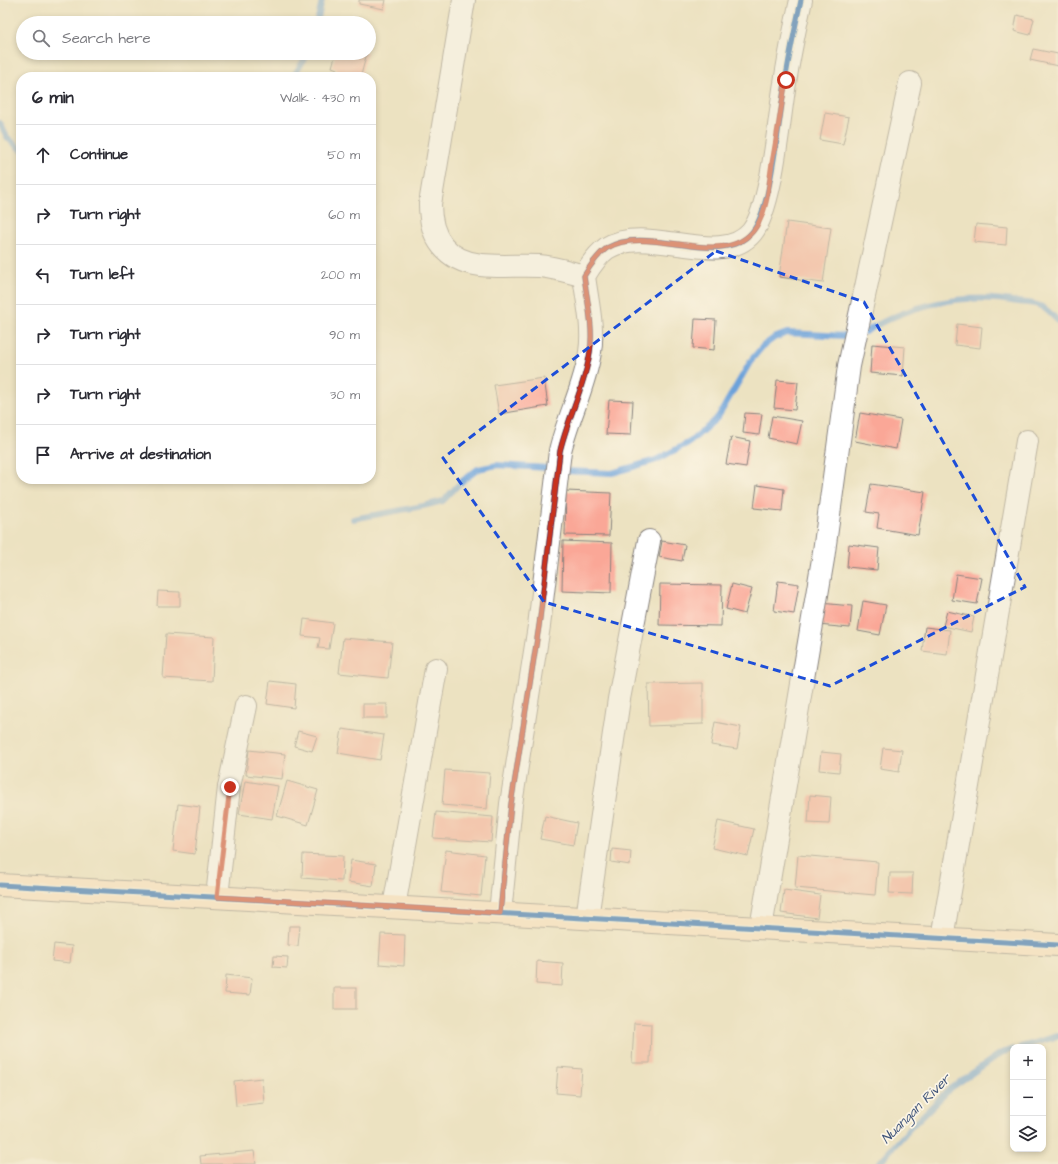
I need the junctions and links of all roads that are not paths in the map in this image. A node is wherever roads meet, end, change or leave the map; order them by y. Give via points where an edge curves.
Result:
1 (464, 0) edge
2 (801, 0) edge
3 (910, 83) dead end
4 (584, 276) junction
5 (1027, 441) dead end
6 (649, 541) dead end
7 (436, 669) dead end
8 (246, 706) dead end
9 (0, 884) edge
10 (217, 897) junction
11 (394, 907) junction
12 (500, 913) junction
13 (587, 918) junction
14 (762, 928) junction
15 (942, 938) junction
16 (1058, 945) edge

1 - 4 street via 430,204 430,218 437,241 455,256 479,265 540,266
2 - 4 street via 768,188 759,222 753,231 746,239 721,247 646,240 619,244 607,248 598,256
3 - 14 street via 849,366 823,559
4 - 12 street via 590,351 579,391 565,427 560,451 539,626 511,804
5 - 15 street
6 - 13 street via 619,699
7 - 11 street
8 - 10 street via 230,787
9 - 10 street
10 - 11 street
11 - 12 street
12 - 13 street
13 - 14 street
14 - 15 street
15 - 16 street

